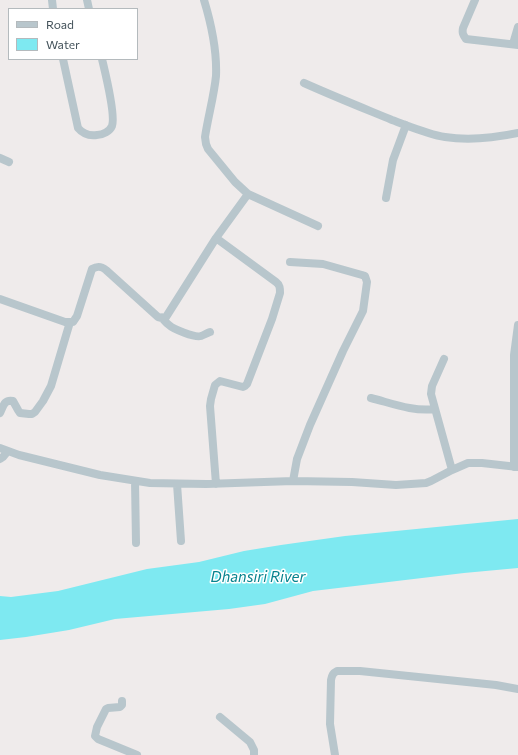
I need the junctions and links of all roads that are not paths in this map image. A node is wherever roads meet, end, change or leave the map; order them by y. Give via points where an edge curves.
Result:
1 (204, 0) edge
2 (476, 0) edge
3 (518, 27) edge
4 (516, 44) edge
5 (63, 60) edge
6 (102, 60) edge
7 (304, 83) dead end
8 (406, 125) junction
9 (518, 133) edge
10 (0, 158) edge
11 (9, 162) dead end
12 (248, 194) junction
13 (386, 198) dead end
14 (318, 226) dead end
15 (216, 238) junction
16 (290, 262) dead end
17 (0, 299) edge
18 (162, 318) junction
19 (70, 322) junction
20 (518, 325) edge
21 (210, 332) dead end
22 (444, 360) dead end
23 (371, 398) dead end
24 (435, 409) junction
25 (0, 413) edge
26 (4, 450) edge
27 (0, 459) edge
28 (516, 467) edge
29 (452, 470) junction
30 (135, 481) junction
31 (293, 481) junction
32 (177, 484) junction
33 (216, 484) junction
34 (181, 541) dead end
35 (136, 543) dead end
36 (518, 689) edge
37 (122, 701) dead end
38 (220, 717) dead end
39 (137, 755) edge
40 (254, 755) edge
41 (335, 755) edge

1 - 12 street via 210,22 216,76 206,129 206,144 235,182
2 - 4 street via 463,28 463,36 466,39
3 - 4 street
5 - 6 street via 78,128 93,136 101,135 113,125 113,111
7 - 8 street
8 - 9 street via 453,138 487,138
8 - 13 street via 393,160
10 - 11 street
12 - 14 street
12 - 15 street
15 - 18 street via 169,313
15 - 33 street via 276,282 280,289 272,319 247,384 242,387 220,381 215,385 210,399
16 - 31 street via 323,264 365,276 366,282 363,311 308,432 297,459
17 - 19 street
18 - 19 street via 106,270 98,267 92,269 77,316
18 - 21 street via 172,328 188,334 199,336
19 - 25 street via 51,386 35,412 20,413 10,400 4,403
20 - 28 street via 514,355
22 - 24 street via 431,390
23 - 24 street via 417,409
24 - 29 street
26 - 27 street via 4,457
26 - 30 street via 100,475
28 - 29 street via 468,463
29 - 31 street via 426,483
30 - 32 street
30 - 35 street
31 - 33 street
32 - 33 street
32 - 34 street
36 - 41 street via 360,670 338,671 332,675 331,680 330,724
37 - 39 street via 120,706 106,709 95,736
38 - 40 street via 250,742

